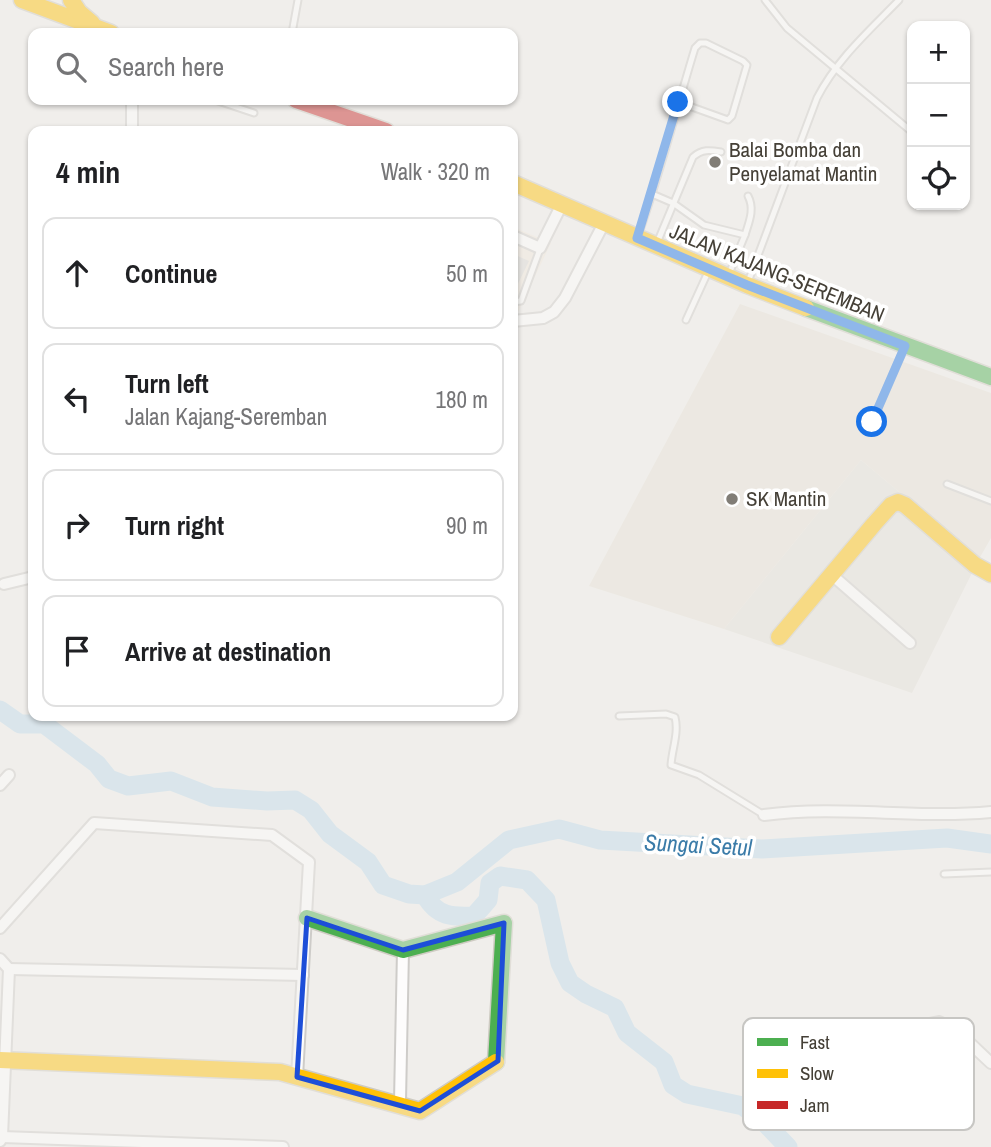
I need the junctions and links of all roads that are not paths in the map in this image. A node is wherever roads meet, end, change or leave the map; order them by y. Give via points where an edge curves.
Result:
1 (22, 0) edge
2 (71, 0) edge
3 (298, 0) edge
4 (765, 0) edge
5 (899, 0) edge
6 (50, 5) edge
7 (94, 26) junction
8 (99, 28) edge
9 (293, 28) edge
10 (834, 69) junction
11 (678, 102) junction
12 (132, 105) edge
13 (231, 105) edge
14 (241, 105) edge
15 (310, 105) edge
16 (240, 108) junction
17 (254, 113) dead end
18 (132, 126) edge
19 (369, 126) edge
20 (907, 128) edge
21 (721, 152) dead end
22 (518, 185) edge
23 (652, 194) junction
24 (748, 196) dead end
25 (673, 203) junction
26 (562, 204) junction
27 (604, 223) junction
28 (745, 234) junction
29 (518, 238) edge
30 (637, 238) junction
31 (655, 246) junction
32 (540, 248) junction
33 (710, 269) junction
34 (728, 276) junction
35 (747, 285) junction
36 (518, 301) edge
37 (518, 320) edge
38 (686, 320) dead end
39 (905, 346) junction
40 (991, 377) edge
41 (872, 422) dead end
42 (947, 484) dead end
43 (991, 501) edge
44 (991, 574) edge
45 (832, 575) junction
46 (28, 578) edge
47 (4, 584) dead end
48 (779, 637) dead end
49 (909, 643) dead end
50 (619, 716) dead end
51 (9, 775) dead end
52 (0, 785) edge
53 (991, 812) edge
54 (764, 815) joint
55 (991, 872) edge
56 (944, 874) dead end
57 (307, 918) junction
58 (0, 928) edge
59 (403, 950) junction
60 (0, 959) edge
61 (9, 969) junction
62 (303, 975) junction
63 (974, 1047) edge
64 (3, 1060) edge
65 (991, 1063) edge
66 (297, 1077) junction
67 (400, 1101) dead end
68 (1, 1139) edge
69 (283, 1147) edge

1 - 6 street
2 - 7 street
3 - 9 lane
4 - 10 lane via 787,28
5 - 10 lane
6 - 7 street
7 - 8 street
10 - 20 lane
10 - 35 lane via 817,98
11 - 11 lane via 700,43 747,65 727,120
11 - 23 lane
12 - 18 street
13 - 16 lane
14 - 16 lane
15 - 19 street
16 - 17 lane
21 - 25 lane via 699,152 693,158
22 - 26 street, JALAN KAJANG-SEREMBAN
23 - 25 lane
23 - 30 lane
24 - 28 lane via 751,213
25 - 28 lane via 705,225
25 - 31 lane
26 - 27 street, JALAN KAJANG-SEREMBAN
26 - 32 street
27 - 30 street, JALAN KAJANG-SEREMBAN
27 - 37 street via 554,312
28 - 34 lane
29 - 32 street
30 - 31 street, JALAN KAJANG-SEREMBAN
31 - 33 street, JALAN KAJANG-SEREMBAN
32 - 36 lane
33 - 34 street, JALAN KAJANG-SEREMBAN
33 - 38 lane
34 - 35 street, JALAN KAJANG-SEREMBAN
35 - 39 street, JALAN KAJANG-SEREMBAN
39 - 40 street, JALAN KAJANG-SEREMBAN
39 - 41 lane
42 - 43 lane
44 - 45 street via 898,502
45 - 48 street
45 - 49 street
46 - 47 street
50 - 54 lane via 675,717 671,765 699,775
51 - 52 street
53 - 54 street
55 - 56 lane
57 - 58 street via 309,862 272,835 94,823
57 - 59 street
57 - 62 street
59 - 66 street via 504,923 498,1061 419,1111
59 - 67 street
60 - 61 street
61 - 62 street
61 - 64 street
62 - 66 street
63 - 65 street
64 - 66 street via 280,1072
64 - 68 street
68 - 69 street

